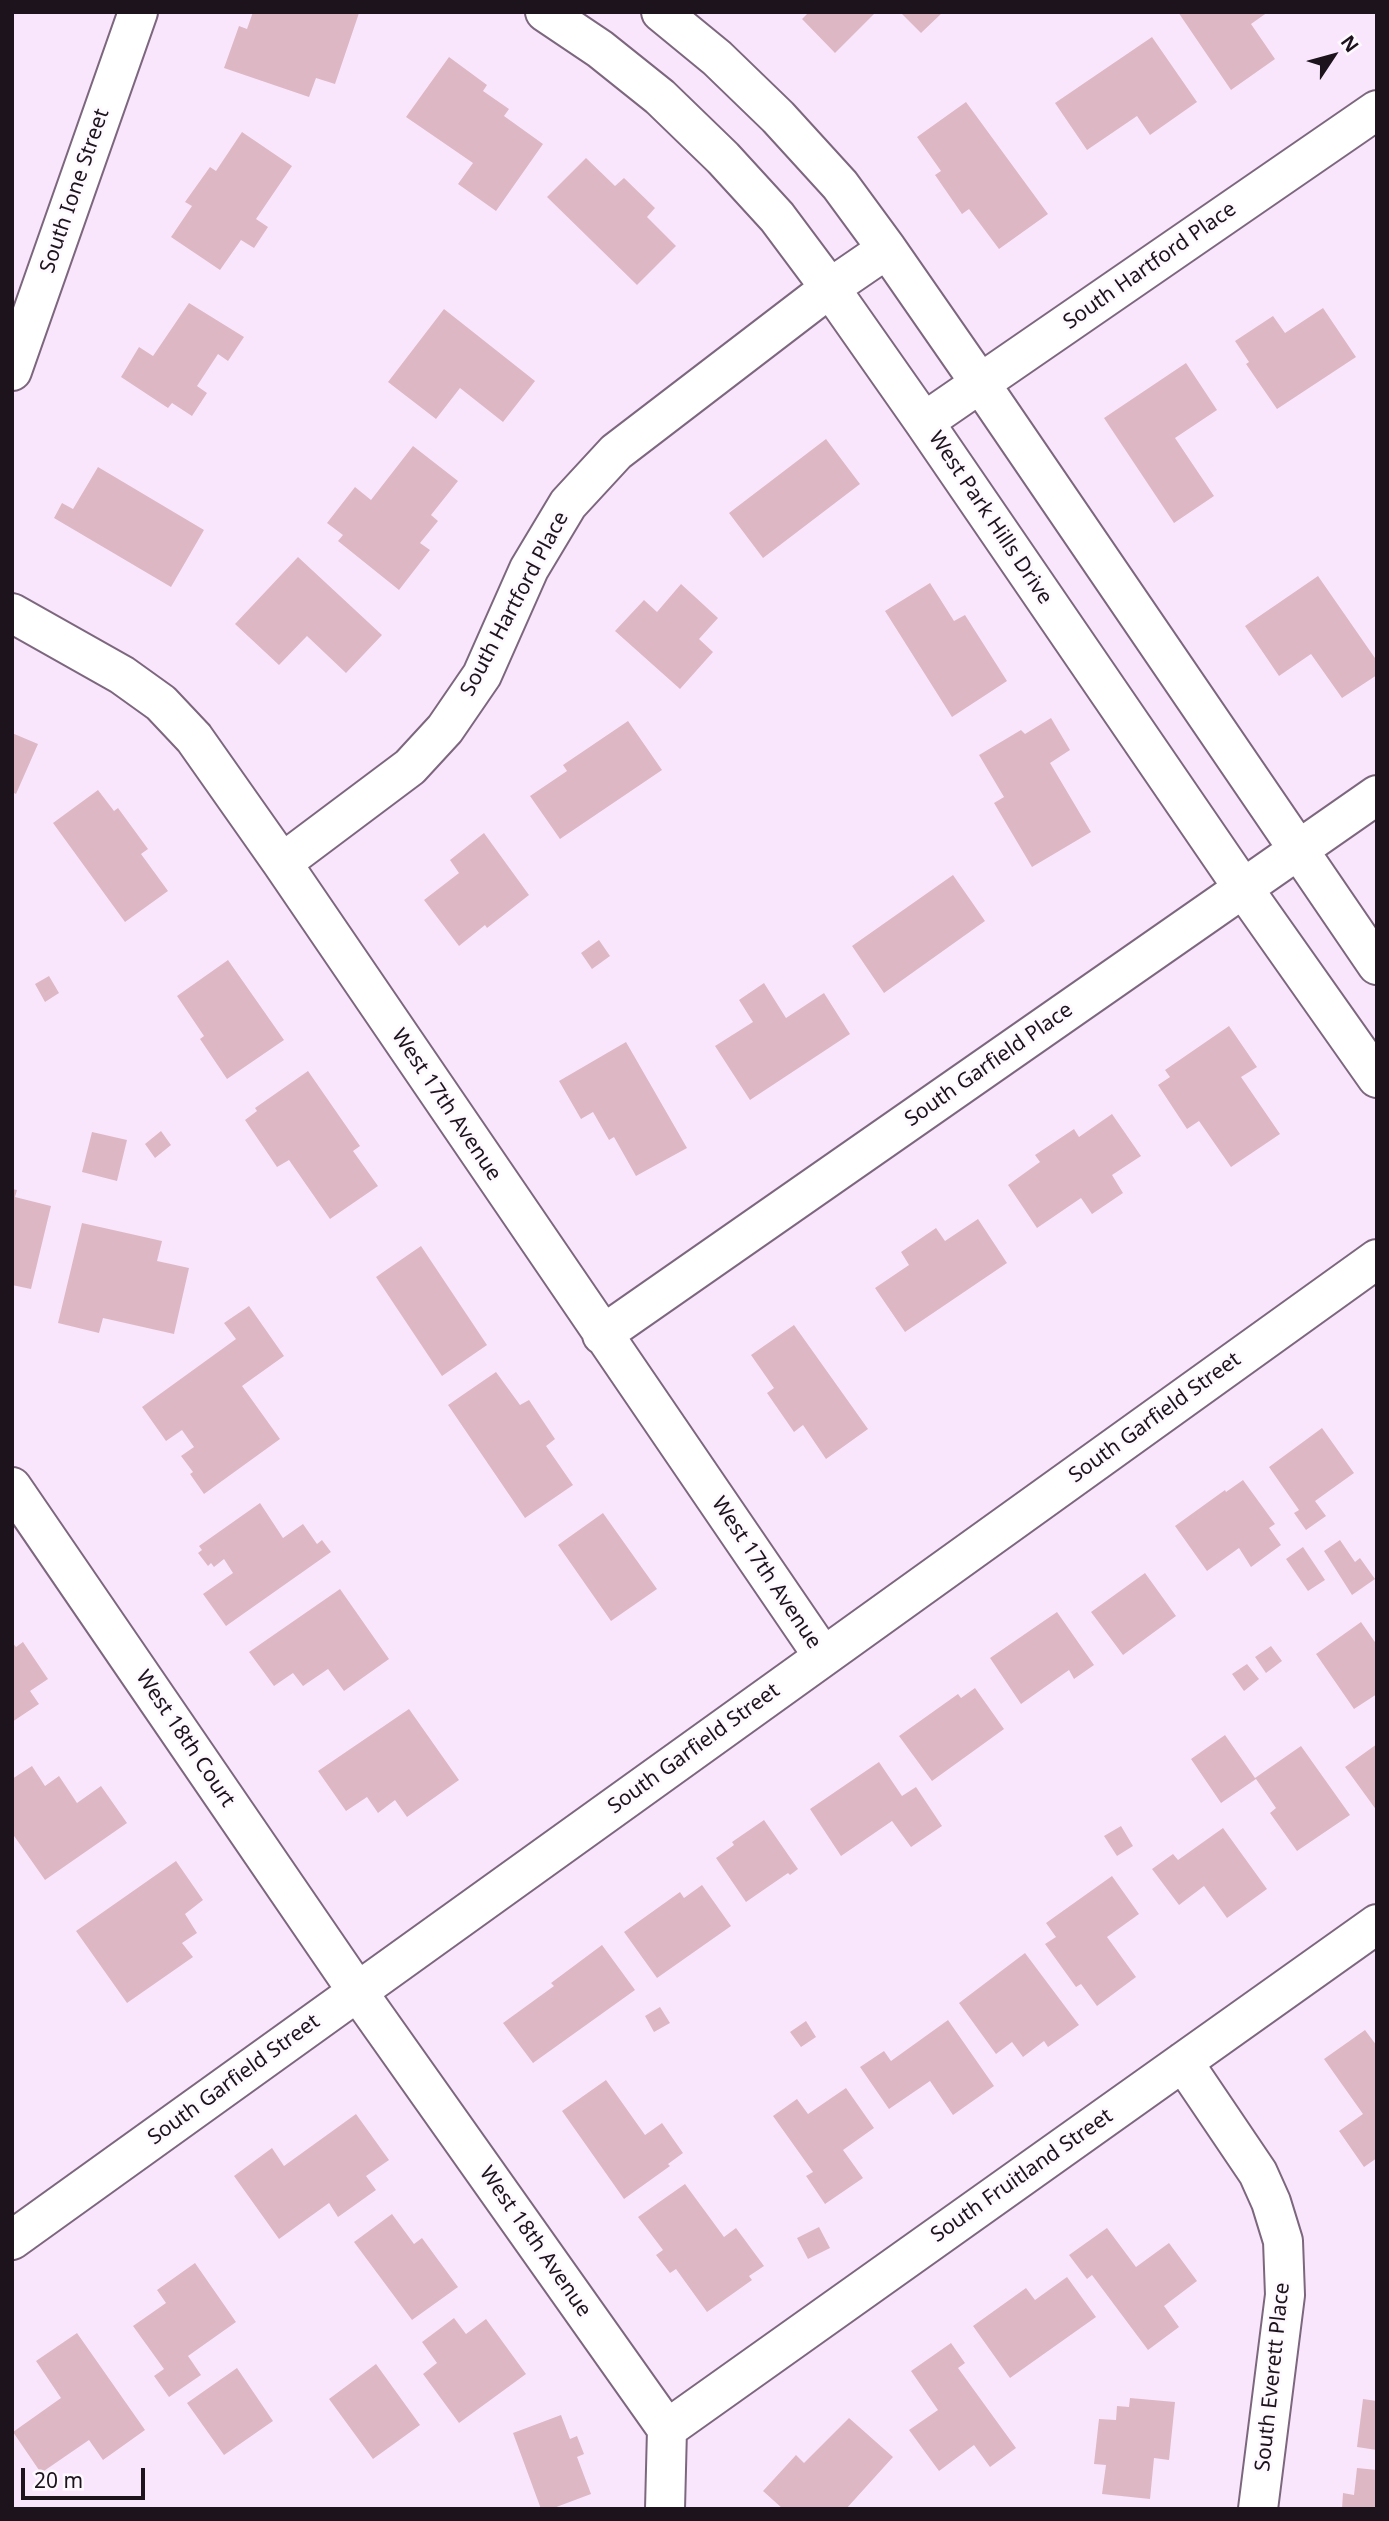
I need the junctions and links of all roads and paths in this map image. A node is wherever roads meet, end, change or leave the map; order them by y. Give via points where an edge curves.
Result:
1 (138, 12) edge
2 (545, 12) edge
3 (661, 12) edge
4 (1377, 110) edge
5 (887, 249) junction
6 (830, 288) junction
7 (12, 371) edge
8 (980, 383) junction
9 (924, 422) junction
10 (12, 613) edge
11 (1377, 795) edge
12 (1297, 850) junction
13 (282, 863) junction
14 (1243, 888) junction
15 (1377, 965) edge
16 (1377, 1078) edge
17 (1377, 1259) edge
18 (602, 1335) junction
19 (12, 1487) edge
20 (823, 1657) junction
21 (1377, 1924) edge
22 (357, 1991) junction
23 (1183, 2062) junction
24 (12, 2240) edge
25 (667, 2429) junction
26 (665, 2509) edge
27 (1258, 2509) edge

1 - 7 street, South Ione Street
2 - 6 street, West Park Hills Drive via 660,97 723,158 777,217
3 - 5 street via 778,117 840,185
4 - 8 street, South Hartford Place
5 - 6 street, South Hartford Place
5 - 8 street
6 - 9 street, West Park Hills Drive
6 - 13 street, South Hartford Place via 616,452 568,504 529,569 482,675 445,729 410,767
8 - 9 street, South Hartford Place
8 - 12 street
9 - 14 street, West Park Hills Drive
10 - 13 street, West 17th Avenue via 122,675 161,703 194,738
11 - 12 street, South Garfield Place
12 - 14 street, South Garfield Place
12 - 15 street
13 - 18 street, West 17th Avenue
14 - 16 street, West Park Hills Drive
14 - 18 street, South Garfield Place
17 - 20 street, South Garfield Street
18 - 20 street, West 17th Avenue
19 - 22 street, West 18th Court
20 - 22 street, South Garfield Street
21 - 23 street, South Fruitland Street
22 - 24 street, South Garfield Street
22 - 25 street, West 18th Avenue
23 - 25 street, South Fruitland Street
23 - 27 street, South Everett Place via 1258,2173 1283,2241 1286,2295
25 - 26 street

